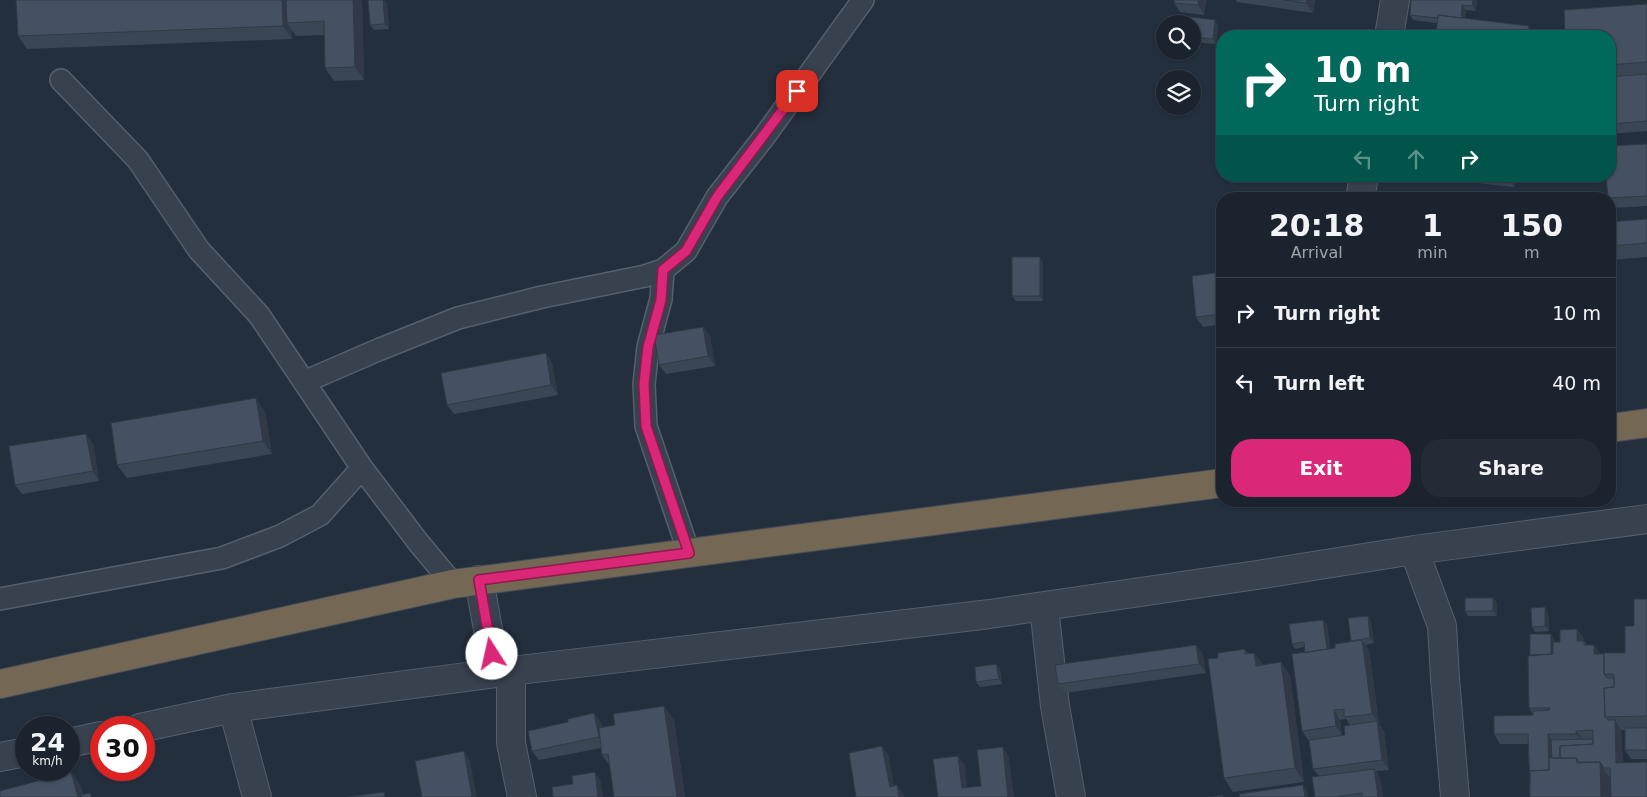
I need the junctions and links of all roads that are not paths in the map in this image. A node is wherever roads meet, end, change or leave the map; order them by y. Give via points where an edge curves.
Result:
1 (863, 0) edge
2 (1395, 0) edge
3 (1390, 30) edge
4 (60, 80) dead end
5 (663, 270) junction
6 (304, 382) junction
7 (1647, 423) edge
8 (1616, 427) edge
9 (362, 468) junction
10 (1216, 484) edge
11 (1647, 519) edge
12 (1414, 550) junction
13 (689, 553) junction
14 (479, 580) junction
15 (453, 584) junction
16 (0, 599) edge
17 (1044, 607) junction
18 (503, 672) junction
19 (0, 684) edge
20 (233, 708) junction
21 (155, 725) edge
22 (15, 754) edge
23 (0, 757) edge
24 (257, 797) edge
25 (522, 797) edge
26 (1071, 797) edge
27 (1456, 797) edge

1 - 5 lane via 717,197 686,251
2 - 3 street
4 - 6 lane via 138,160 199,250 259,315
5 - 6 lane via 458,318
5 - 13 lane via 661,300 648,347 644,384 646,426
6 - 9 lane
7 - 8 highway
9 - 15 lane
9 - 16 lane via 320,515 280,536 222,558
10 - 13 highway
11 - 12 street
12 - 17 street
12 - 27 street via 1442,626
13 - 14 highway
14 - 15 highway
14 - 18 street
15 - 19 highway
17 - 18 street
17 - 26 street via 1055,706
18 - 20 street
18 - 25 street via 511,743
20 - 21 street
20 - 24 street
22 - 23 street

